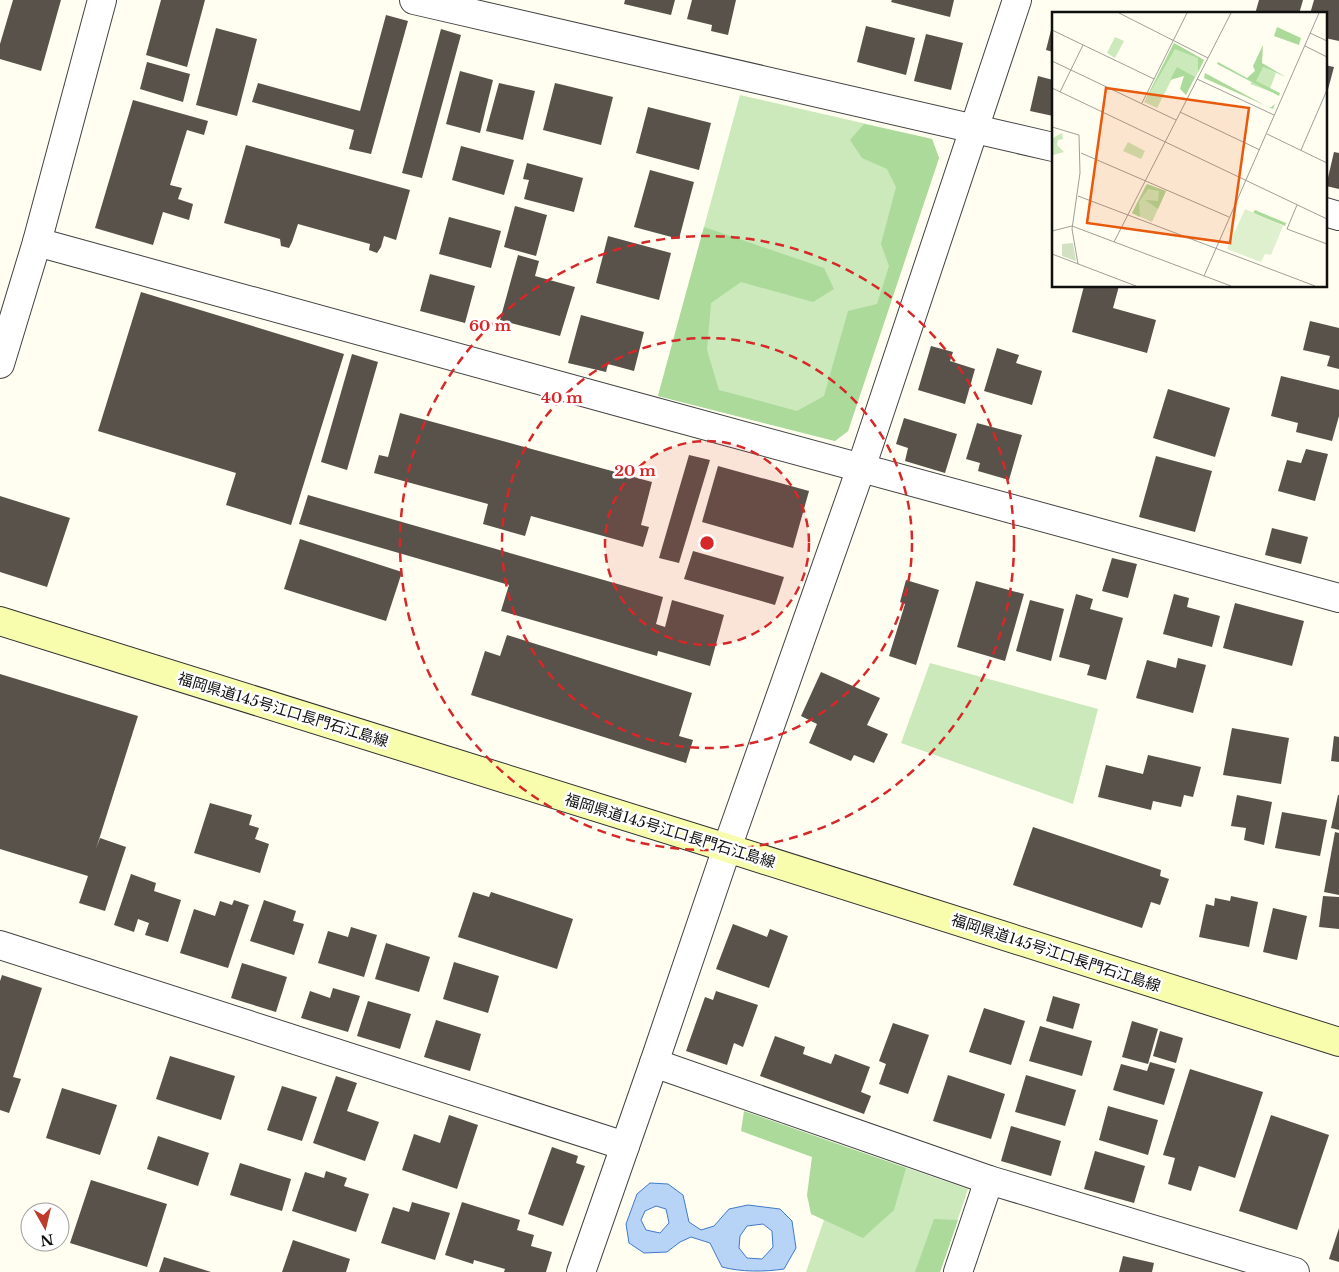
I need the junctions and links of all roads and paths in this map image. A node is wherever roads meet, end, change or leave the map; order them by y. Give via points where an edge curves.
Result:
1 (102, 0) edge
2 (414, 0) edge
3 (1017, 0) edge
4 (975, 128) junction
5 (1052, 147) edge
6 (1326, 212) edge
7 (1339, 216) edge
8 (36, 242) junction
9 (0, 364) edge
10 (861, 468) junction
11 (1339, 598) edge
12 (0, 621) edge
13 (727, 848) junction
14 (0, 946) edge
15 (1339, 1042) edge
16 (654, 1063) junction
17 (625, 1146) junction
18 (989, 1180) junction
19 (581, 1272) edge
20 (958, 1272) edge
21 (1295, 1272) edge

1 - 8 street
2 - 4 street
3 - 4 street
4 - 5 street
4 - 10 street
6 - 7 street
8 - 9 street
8 - 10 street
10 - 11 street
10 - 13 street
12 - 13 main road, 福岡県道145号江口長門石江島線
13 - 15 main road, 福岡県道145号江口長門石江島線
13 - 16 street
14 - 17 street
16 - 17 street
16 - 18 street
17 - 19 street
18 - 20 street
18 - 21 street

